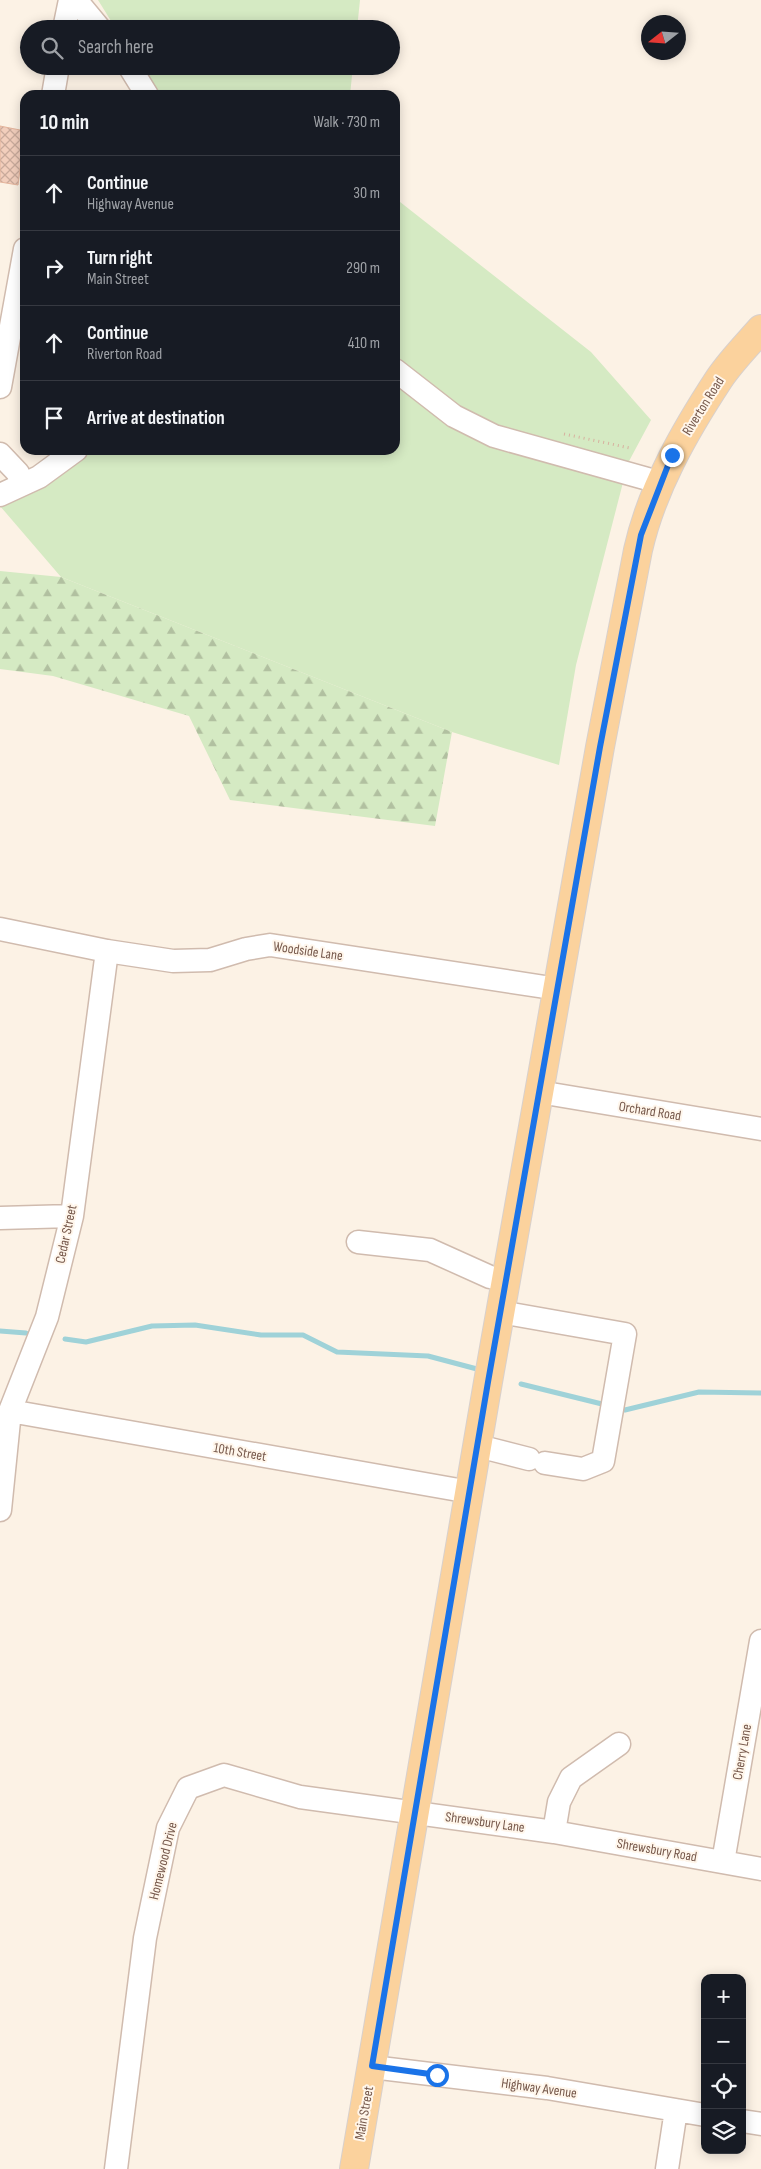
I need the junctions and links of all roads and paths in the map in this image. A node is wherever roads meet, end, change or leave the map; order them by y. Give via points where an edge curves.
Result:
1 (70, 0) edge
2 (76, 0) edge
3 (66, 20) edge
4 (93, 20) edge
5 (56, 75) edge
6 (135, 75) edge
7 (54, 90) edge
8 (144, 90) edge
9 (20, 277) edge
10 (761, 329) edge
11 (400, 374) edge
12 (0, 387) edge
13 (564, 434) dead end
14 (630, 448) dead end
15 (0, 454) edge
16 (69, 455) edge
17 (662, 483) junction
18 (22, 485) junction
19 (0, 495) edge
20 (0, 929) edge
21 (107, 951) junction
22 (558, 989) junction
23 (539, 1092) junction
24 (761, 1129) edge
25 (72, 1216) junction
26 (0, 1218) edge
27 (358, 1242) dead end
28 (506, 1280) junction
29 (500, 1312) junction
30 (485, 1405) joint
31 (10, 1411) junction
32 (478, 1446) junction
33 (470, 1492) junction
34 (0, 1510) edge
35 (761, 1642) edge
36 (619, 1744) dead end
37 (415, 1812) junction
38 (554, 1832) junction
39 (722, 1862) junction
40 (761, 1869) edge
41 (372, 2066) junction
42 (676, 2110) junction
43 (701, 2114) edge
44 (746, 2122) edge
45 (761, 2124) edge
46 (116, 2169) edge
47 (354, 2169) edge
48 (666, 2169) edge

1 - 3 street
2 - 4 street
5 - 7 street
6 - 8 street
9 - 12 street
10 - 17 main road, Riverton Road via 720,377 672,455
11 - 17 street via 454,416 494,436
13 - 14 path
15 - 18 street via 18,473
16 - 18 street
17 - 22 main road, Riverton Road via 641,535 601,738
18 - 19 street
20 - 21 street, Woodside Lane
21 - 22 street, Woodside Lane via 173,961 210,960 270,945
21 - 25 street, Cedar Street
22 - 23 main road, Riverton Road
23 - 24 street, Orchard Road
23 - 28 main road, Riverton Road
25 - 26 street
25 - 31 street, Cedar Street via 47,1317
27 - 28 street via 430,1250 490,1277
28 - 29 main road, Riverton Road
29 - 30 main road, Riverton Road
29 - 32 street via 625,1334 603,1461 583,1469
30 - 32 main road, Main Street
31 - 33 street, 10th Street
31 - 34 street, Cedar Street
32 - 33 main road, Main Street
33 - 37 main road, Main Street
35 - 39 street, Cherry Lane
36 - 38 street via 572,1778 560,1802
37 - 38 street, Shrewsbury Lane
37 - 41 main road, Main Street
37 - 46 street, Homewood Drive via 300,1797 224,1775 188,1788 168,1828 145,1938
38 - 39 street, Shrewsbury Road
39 - 40 street, Shrewsbury Road
41 - 42 street, Highway Avenue via 547,2088
41 - 47 main road, Main Street
42 - 43 street, Highway Avenue
42 - 48 street
44 - 45 street

